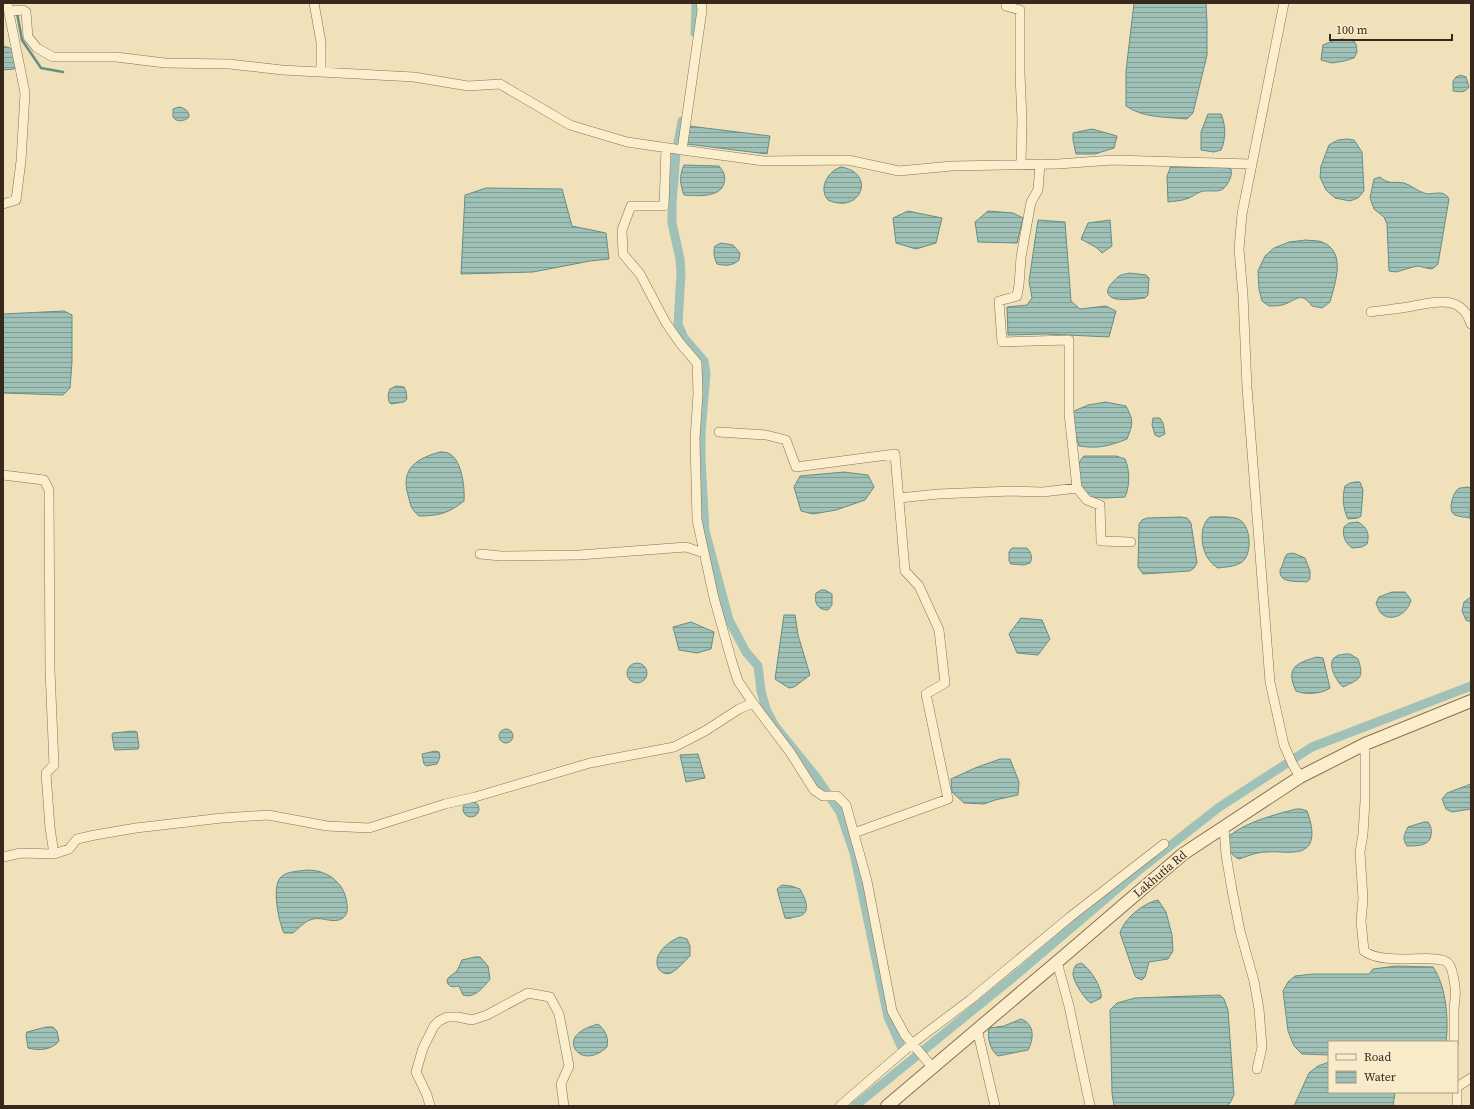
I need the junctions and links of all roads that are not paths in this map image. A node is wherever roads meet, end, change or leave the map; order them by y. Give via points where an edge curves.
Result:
1 (314, 3) edge
2 (701, 3) edge
3 (1006, 3) edge
4 (1284, 3) edge
5 (8, 7) edge
6 (321, 71) junction
7 (666, 148) junction
8 (682, 150) junction
9 (1020, 164) junction
10 (1040, 164) junction
11 (1252, 164) junction
12 (3, 204) edge
13 (1371, 312) dead end
14 (1471, 324) edge
15 (719, 432) dead end
16 (3, 475) edge
17 (1077, 488) junction
18 (899, 498) junction
19 (1131, 542) dead end
20 (704, 553) junction
21 (480, 554) dead end
22 (1471, 701) edge
23 (752, 702) junction
24 (1365, 744) junction
25 (1300, 777) junction
26 (1224, 827) junction
27 (854, 833) junction
28 (1164, 844) dead end
29 (54, 854) junction
30 (3, 857) edge
31 (1058, 962) junction
32 (978, 1029) junction
33 (1454, 1041) edge
34 (913, 1042) junction
35 (933, 1068) junction
36 (1257, 1069) dead end
37 (1471, 1078) edge
38 (1458, 1086) edge
39 (1457, 1093) edge
40 (430, 1106) edge
41 (564, 1106) edge
42 (840, 1106) edge
43 (887, 1106) edge
44 (995, 1106) edge
45 (1090, 1106) edge
46 (1457, 1106) edge

1 - 6 street via 321,42
2 - 8 street
3 - 9 street via 1006,6 1020,10
4 - 11 street
5 - 6 street via 26,12 28,37 37,48 53,57 116,57 165,63 229,64
5 - 12 street via 25,93 16,200
6 - 7 street via 414,77 468,86 500,84 570,125 627,142
7 - 8 street
7 - 20 street via 664,206 631,206 622,230 622,254 640,274 666,323 696,363 697,520
8 - 9 street via 764,161 848,160 899,171
9 - 10 street
10 - 11 street via 1113,160
10 - 17 street via 1038,190 1031,202 1021,257 1017,296 999,301 1002,342 1069,340 1069,413
11 - 25 street via 1242,214 1239,250 1264,612 1270,682 1284,744
13 - 14 street via 1450,302 1462,307
15 - 18 street via 766,435 786,440 796,467 895,454
16 - 29 street via 44,480 49,490 50,670 54,765 46,773
17 - 18 street via 1043,492 938,494
17 - 19 street via 1087,500 1100,505 1100,541
18 - 27 street via 905,570 919,586 939,630 945,683 926,694 948,799
20 - 21 street via 686,547 579,555
20 - 23 street via 738,681
22 - 24 street, Lakhutia Rd
23 - 27 street via 790,752 814,790 823,796 837,796 846,805
23 - 29 street via 674,747 590,763 369,828 327,826 268,815 222,818 95,835 77,839 69,849
24 - 25 street, Lakhutia Rd
24 - 33 street via 1365,802 1360,852 1364,951 1373,956 1392,960 1425,959 1448,962 1455,987
25 - 26 street, Lakhutia Rd
26 - 31 street, Lakhutia Rd via 1183,854
26 - 36 street via 1232,890 1259,1009 1262,1047
27 - 34 street via 867,881 892,1010 905,1035
28 - 34 street via 1070,917 970,1000
29 - 30 street
31 - 32 street, Lakhutia Rd
31 - 45 street
32 - 35 street, Lakhutia Rd
32 - 44 street
34 - 35 street
34 - 42 street
35 - 43 street, Lakhutia Rd
37 - 38 street
39 - 46 street
40 - 41 street via 416,1072 423,1048 434,1026 447,1017 472,1020 487,1015 528,993 550,996 559,1014 569,1066 561,1084

